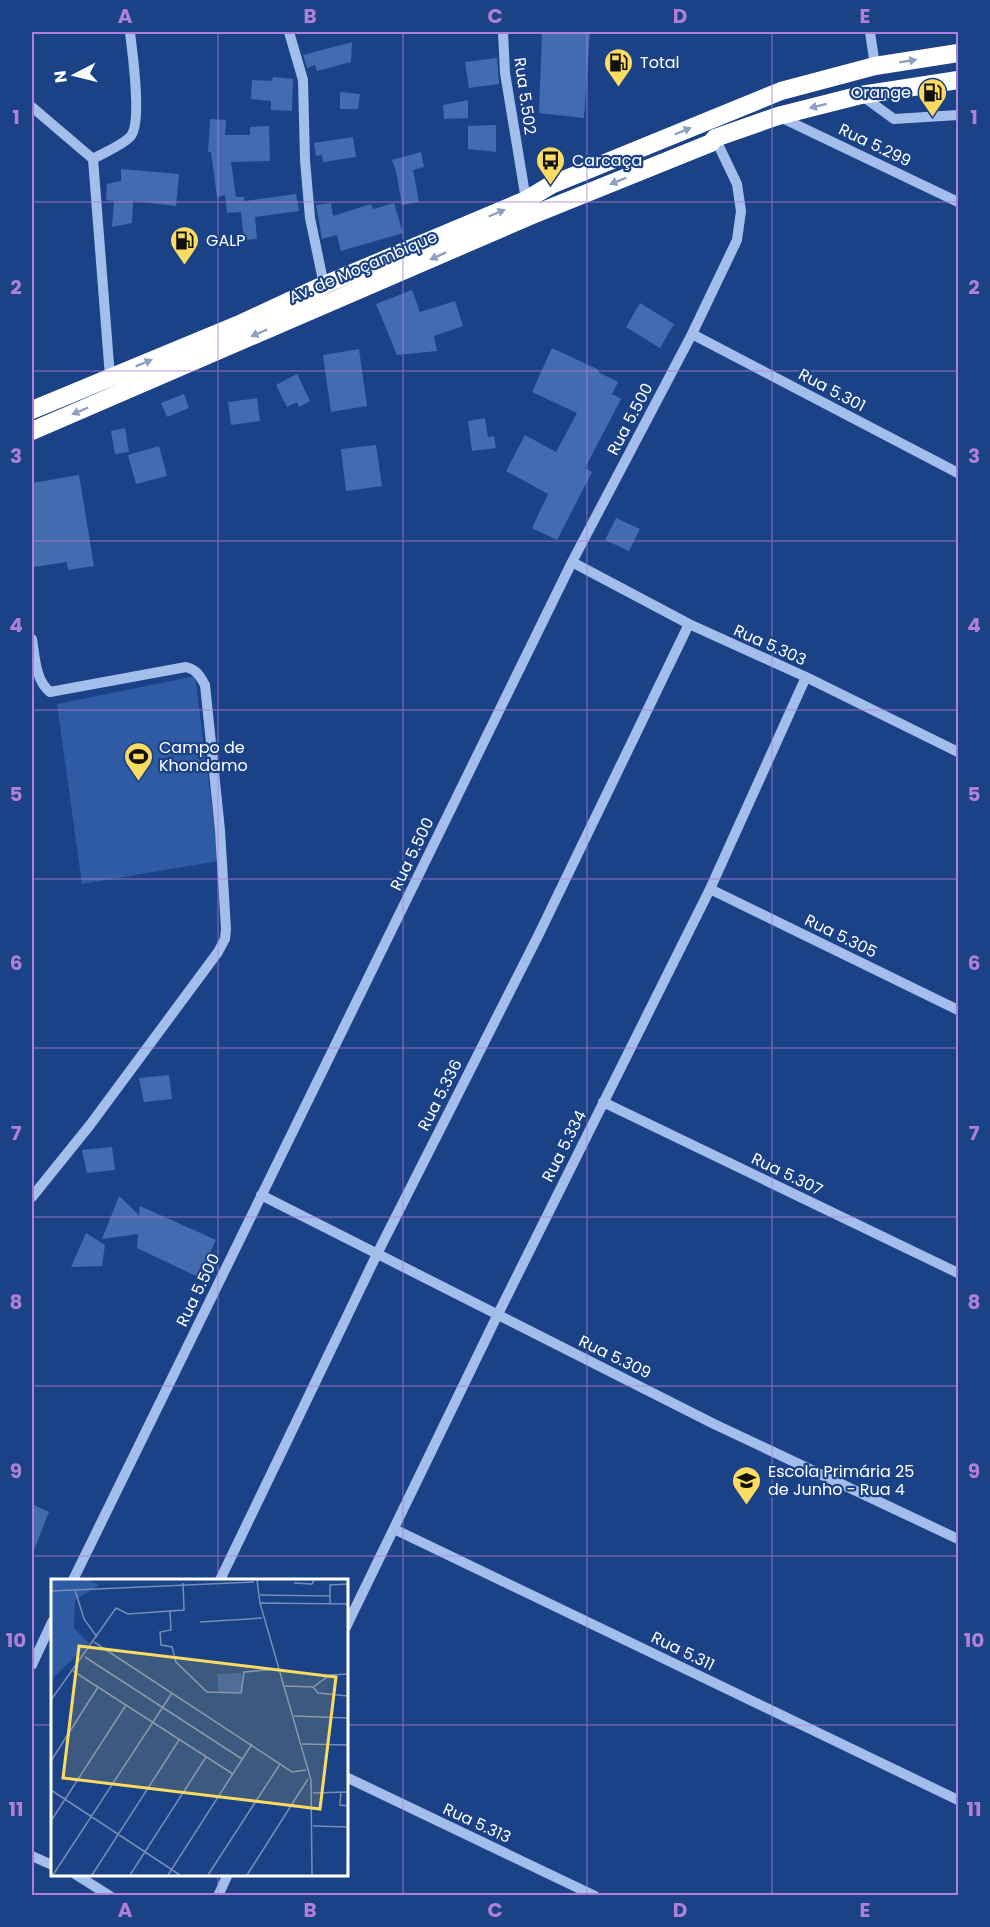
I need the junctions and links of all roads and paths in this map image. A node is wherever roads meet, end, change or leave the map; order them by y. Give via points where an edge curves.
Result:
1 (130, 32) edge
2 (289, 32) edge
3 (503, 32) edge
4 (870, 32) edge
5 (958, 53) edge
6 (875, 66) junction
7 (958, 80) edge
8 (861, 95) junction
9 (32, 107) edge
10 (958, 115) edge
11 (778, 116) junction
12 (713, 141) junction
13 (93, 159) junction
14 (526, 200) junction
15 (958, 202) edge
16 (324, 285) junction
17 (692, 334) junction
18 (110, 377) junction
19 (32, 410) edge
20 (32, 431) edge
21 (958, 473) edge
22 (572, 562) junction
23 (688, 624) junction
24 (32, 639) edge
25 (806, 677) junction
26 (958, 752) edge
27 (710, 888) junction
28 (958, 1010) edge
29 (603, 1102) junction
30 (261, 1195) junction
31 (32, 1197) edge
32 (378, 1252) junction
33 (958, 1272) edge
34 (497, 1316) junction
35 (394, 1529) junction
36 (958, 1539) edge
37 (74, 1579) edge
38 (221, 1579) edge
39 (348, 1623) edge
40 (51, 1624) edge
41 (32, 1665) edge
42 (348, 1778) edge
43 (958, 1800) edge
44 (32, 1856) edge
45 (51, 1865) edge
46 (79, 1876) edge
47 (228, 1876) edge
48 (110, 1896) edge
49 (218, 1896) edge
50 (595, 1896) edge

1 - 13 street via 135,76 134,132
2 - 16 street via 303,80 310,218
3 - 14 street, Rua 5.502 via 505,73
4 - 6 street
6 -> 5 highway, Av. de Moçambique
14 -> 6 highway, Av. de Moçambique via 551,185 781,91
7 - 8 highway, Av. de Moçambique
8 - 10 street via 894,119
8 -> 11 highway, Av. de Moçambique
9 - 13 street
11 - 12 highway, Av. de Moçambique
11 - 15 street, Rua 5.299
12 - 17 street, Rua 5.500 via 737,184 741,211 737,240
12 -> 20 highway, Av. de Moçambique
13 - 18 street
16 -> 14 highway, Av. de Moçambique
18 -> 16 highway, Av. de Moçambique
17 - 21 street, Rua 5.301
17 - 22 street, Rua 5.500
18 - 19 highway, Av. de Moçambique
22 - 23 street, Rua 5.303
22 - 30 street, Rua 5.500
23 - 25 street, Rua 5.303
23 - 32 street, Rua 5.336 via 538,936
24 - 31 street via 40,679 50,692 186,667 200,676 205,685 220,830 226,929 218,952
25 - 26 street, Rua 5.303
25 - 27 street, Rua 5.334
27 - 28 street, Rua 5.305
27 - 29 street, Rua 5.334
29 - 33 street, Rua 5.307
29 - 34 street, Rua 5.334
30 - 32 street, Rua 5.309
30 - 37 street, Rua 5.500
32 - 34 street, Rua 5.309
32 - 38 street, Rua 5.336
34 - 35 street, Rua 5.334
34 - 36 street, Rua 5.309
35 - 39 street, Rua 5.334
35 - 43 street, Rua 5.311
40 - 41 street
42 - 50 street, Rua 5.313
44 - 45 street
46 - 48 street
47 - 49 street

